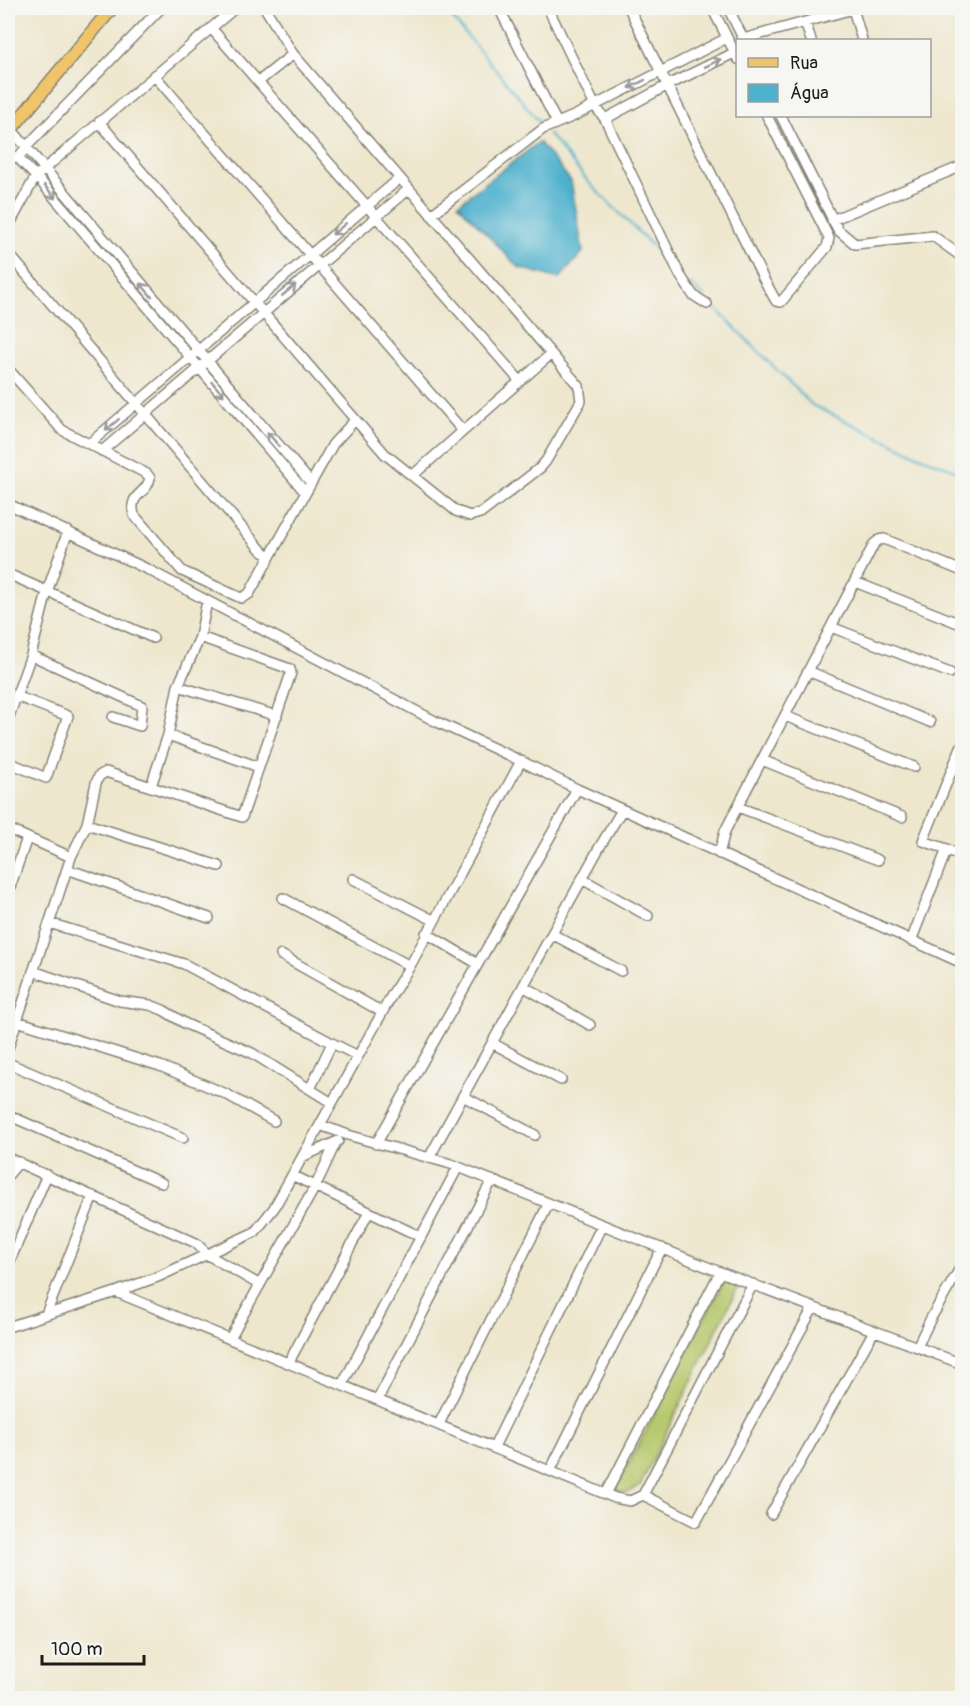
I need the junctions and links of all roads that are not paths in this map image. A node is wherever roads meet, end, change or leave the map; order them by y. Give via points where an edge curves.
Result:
1 (112, 8) edge
2 (161, 8) edge
3 (235, 8) edge
4 (265, 8) edge
5 (499, 8) edge
6 (548, 8) edge
7 (629, 8) edge
8 (712, 8) edge
9 (728, 8) edge
10 (805, 22) junction
11 (211, 27) junction
12 (727, 39) junction
13 (744, 39) edge
14 (747, 39) edge
15 (811, 39) edge
16 (862, 39) edge
17 (293, 54) junction
18 (736, 56) edge
19 (662, 72) junction
20 (154, 75) junction
21 (258, 82) junction
22 (668, 85) junction
23 (595, 106) junction
24 (768, 117) edge
25 (781, 117) edge
26 (605, 119) junction
27 (99, 122) junction
28 (557, 123) junction
29 (9, 131) edge
30 (27, 146) junction
31 (8, 154) edge
32 (18, 158) junction
33 (963, 166) edge
34 (39, 173) junction
35 (400, 178) junction
36 (409, 189) junction
37 (367, 206) junction
38 (431, 215) junction
39 (376, 216) junction
40 (832, 220) junction
41 (8, 227) edge
42 (8, 252) edge
43 (309, 255) junction
44 (963, 257) edge
45 (318, 265) junction
46 (254, 302) junction
47 (707, 304) dead end
48 (263, 313) junction
49 (194, 353) junction
50 (551, 354) junction
51 (203, 364) junction
52 (8, 369) edge
53 (520, 381) junction
54 (136, 404) junction
55 (145, 415) junction
56 (355, 420) junction
57 (463, 431) junction
58 (88, 444) junction
59 (102, 451) junction
60 (412, 476) junction
61 (311, 483) junction
62 (305, 492) junction
63 (8, 504) edge
64 (68, 531) junction
65 (270, 556) junction
66 (963, 571) edge
67 (8, 574) edge
68 (855, 582) junction
69 (47, 592) junction
70 (207, 601) junction
71 (957, 623) dead end
72 (831, 627) junction
73 (200, 637) junction
74 (153, 638) dead end
75 (31, 655) junction
76 (808, 671) junction
77 (950, 673) dead end
78 (178, 686) junction
79 (16, 696) junction
80 (277, 716) junction
81 (785, 716) junction
82 (113, 717) dead end
83 (8, 719) edge
84 (930, 722) dead end
85 (168, 735) junction
86 (963, 745) edge
87 (521, 760) junction
88 (762, 760) junction
89 (8, 762) edge
90 (259, 767) junction
91 (914, 767) dead end
92 (151, 786) junction
93 (577, 789) junction
94 (738, 807) junction
95 (621, 810) junction
96 (902, 817) dead end
97 (87, 824) junction
98 (8, 829) edge
99 (27, 838) junction
100 (947, 849) junction
101 (719, 854) junction
102 (71, 857) junction
103 (963, 857) edge
104 (878, 860) dead end
105 (219, 866) dead end
106 (67, 869) junction
107 (353, 879) dead end
108 (582, 879) junction
109 (8, 893) edge
110 (283, 898) dead end
111 (648, 916) dead end
112 (209, 918) dead end
113 (433, 920) junction
114 (49, 923) junction
115 (426, 933) junction
116 (552, 934) junction
117 (911, 941) junction
118 (281, 955) dead end
119 (963, 963) edge
120 (478, 964) junction
121 (410, 966) junction
122 (33, 971) junction
123 (621, 971) dead end
124 (523, 986) junction
125 (382, 1012) junction
126 (17, 1021) junction
127 (590, 1025) dead end
128 (332, 1043) junction
129 (492, 1043) junction
130 (8, 1048) edge
131 (358, 1056) junction
132 (8, 1063) edge
133 (561, 1080) dead end
134 (310, 1089) junction
135 (463, 1096) junction
136 (332, 1103) junction
137 (8, 1115) edge
138 (274, 1120) dead end
139 (320, 1125) junction
140 (348, 1135) junction
141 (535, 1135) dead end
142 (183, 1138) dead end
143 (336, 1142) junction
144 (376, 1144) junction
145 (8, 1158) edge
146 (302, 1158) junction
147 (429, 1158) junction
148 (20, 1162) junction
149 (458, 1167) junction
150 (8, 1175) edge
151 (47, 1175) junction
152 (292, 1175) junction
153 (492, 1180) junction
154 (162, 1183) dead end
155 (316, 1185) junction
156 (93, 1196) junction
157 (549, 1203) junction
158 (369, 1212) junction
159 (603, 1224) junction
160 (421, 1237) junction
161 (662, 1248) junction
162 (208, 1255) junction
163 (8, 1265) edge
164 (963, 1265) edge
165 (720, 1272) junction
166 (753, 1284) junction
167 (260, 1285) junction
168 (116, 1292) junction
169 (813, 1308) junction
170 (46, 1314) junction
171 (8, 1327) edge
172 (874, 1331) junction
173 (230, 1338) junction
174 (917, 1347) junction
175 (289, 1362) junction
176 (963, 1364) edge
177 (342, 1384) junction
178 (378, 1399) junction
179 (439, 1424) junction
180 (494, 1447) junction
181 (550, 1471) junction
182 (606, 1494) junction
183 (643, 1495) junction
184 (771, 1514) dead end

1 - 29 main road
2 - 30 street
3 - 11 street
4 - 17 street
5 - 28 street
6 - 23 street
7 - 19 street
8 - 12 street
9 - 13 street
10 - 14 street
10 - 15 street
10 - 16 street via 853,9
11 - 20 street
11 - 21 street
12 - 18 street
12 - 19 street
17 - 21 street
17 - 35 street
22 -> 18 street
19 - 22 street
19 -> 23 street
20 - 27 street
20 - 43 street
21 - 37 street
22 - 24 street via 764,278 776,301 781,302 827,247 829,238
22 - 26 street
23 - 26 street
23 - 28 street
25 - 40 street
26 - 47 street via 680,275 693,295
27 - 34 street
27 - 46 street
28 - 38 street via 533,135
29 - 30 street
30 - 32 street
30 - 34 street
31 - 32 street
32 - 34 street
33 - 40 street
34 - 41 street
34 - 49 street
35 - 36 street
35 - 37 street
36 - 38 street
36 - 39 street
37 - 39 street
37 -> 43 street
38 - 50 street
39 - 45 street
39 - 53 street
40 - 44 street via 855,244 933,236
42 - 54 street
43 - 45 street
43 - 46 street
48 -> 45 street
45 - 57 street
46 - 48 street
46 - 49 street
48 - 51 street
48 - 56 street
49 - 51 street
49 - 54 street
50 - 53 street
50 - 60 street via 579,386 581,401 540,468 483,512 470,516 456,511
51 - 55 street
61 -> 51 street
51 -> 62 street
52 - 58 street via 54,423
53 - 57 street
54 - 55 street
54 -> 58 street
55 - 59 street
55 - 65 street
56 - 60 street via 385,454
56 - 61 street via 333,444
57 - 60 street
58 - 59 street
59 - 65 street via 150,478 149,485 134,498 134,514 182,571 241,598 249,594
61 - 62 street
62 - 65 street
63 - 64 street
64 - 69 street
64 - 70 street
66 - 68 street via 884,539 874,544
67 - 69 street
68 - 71 street
68 - 72 street
69 - 74 street
69 - 75 street
70 - 73 street
70 - 87 street via 435,721
72 - 76 street
72 - 77 street
73 - 78 street
73 - 80 street via 290,669
75 - 79 street
75 - 82 street via 142,706 140,726
76 - 81 street
76 - 84 street
78 - 80 street
78 - 85 street
79 - 83 street
79 - 89 street via 68,716 46,778
80 - 90 street
81 - 88 street
81 - 91 street
85 - 90 street
85 - 92 street
86 - 100 street via 922,841
87 - 93 street
87 - 113 street
88 - 94 street
88 - 96 street
90 - 92 street via 242,818
92 - 97 street via 106,772 101,774
93 - 95 street
93 - 120 street
94 - 101 street via 725,831
94 - 104 street
95 - 101 street
95 - 108 street
97 - 102 street
97 - 105 street
98 - 99 street
99 - 102 street
99 - 109 street
100 - 103 street
100 - 117 street
101 - 117 street
102 - 106 street
106 - 112 street
106 - 114 street
107 - 113 street
108 - 111 street
108 - 116 street
110 - 121 street
113 - 115 street
114 - 122 street
114 - 128 street via 184,964
115 - 120 street
115 - 121 street
116 - 123 street
116 - 124 street
117 - 119 street
118 - 125 street
120 - 144 street
121 - 125 street
122 - 126 street
122 - 134 street via 120,1001 163,1010 252,1053
124 - 127 street
124 - 129 street
125 - 131 street
126 - 130 street
126 - 138 street via 160,1066
128 - 131 street
128 - 134 street
129 - 133 street
129 - 135 street
131 - 136 street
132 - 142 street
134 - 136 street
135 - 141 street
135 - 147 street
136 - 139 street
137 - 154 street
139 - 140 street
139 - 146 street
140 - 143 street
140 - 144 street
143 - 146 street
143 - 155 street
144 - 147 street
145 - 148 street
146 - 152 street
147 - 149 street
148 - 150 street
148 - 151 street
149 - 153 street
149 - 160 street
151 - 156 street
151 - 163 street
152 - 155 street
152 - 162 street via 255,1232
153 - 157 street
153 - 178 street
155 - 158 street
155 - 167 street
156 - 162 street via 196,1243
156 - 170 street
157 - 159 street
157 - 179 street
158 - 160 street
158 - 175 street
159 - 161 street
159 - 180 street
160 - 177 street
161 - 165 street
161 - 181 street
162 - 167 street
162 - 168 street
164 - 174 street
165 - 166 street
165 - 182 street
166 - 169 street
166 - 183 street
167 - 173 street
168 - 170 street
168 - 173 street
169 - 172 street
169 - 183 street via 696,1522
170 - 171 street
172 - 174 street
172 - 184 street
173 - 175 street
174 - 176 street
175 - 177 street
177 - 178 street
178 - 179 street
179 - 180 street
180 - 181 street
181 - 182 street
182 - 183 street via 630,1501

